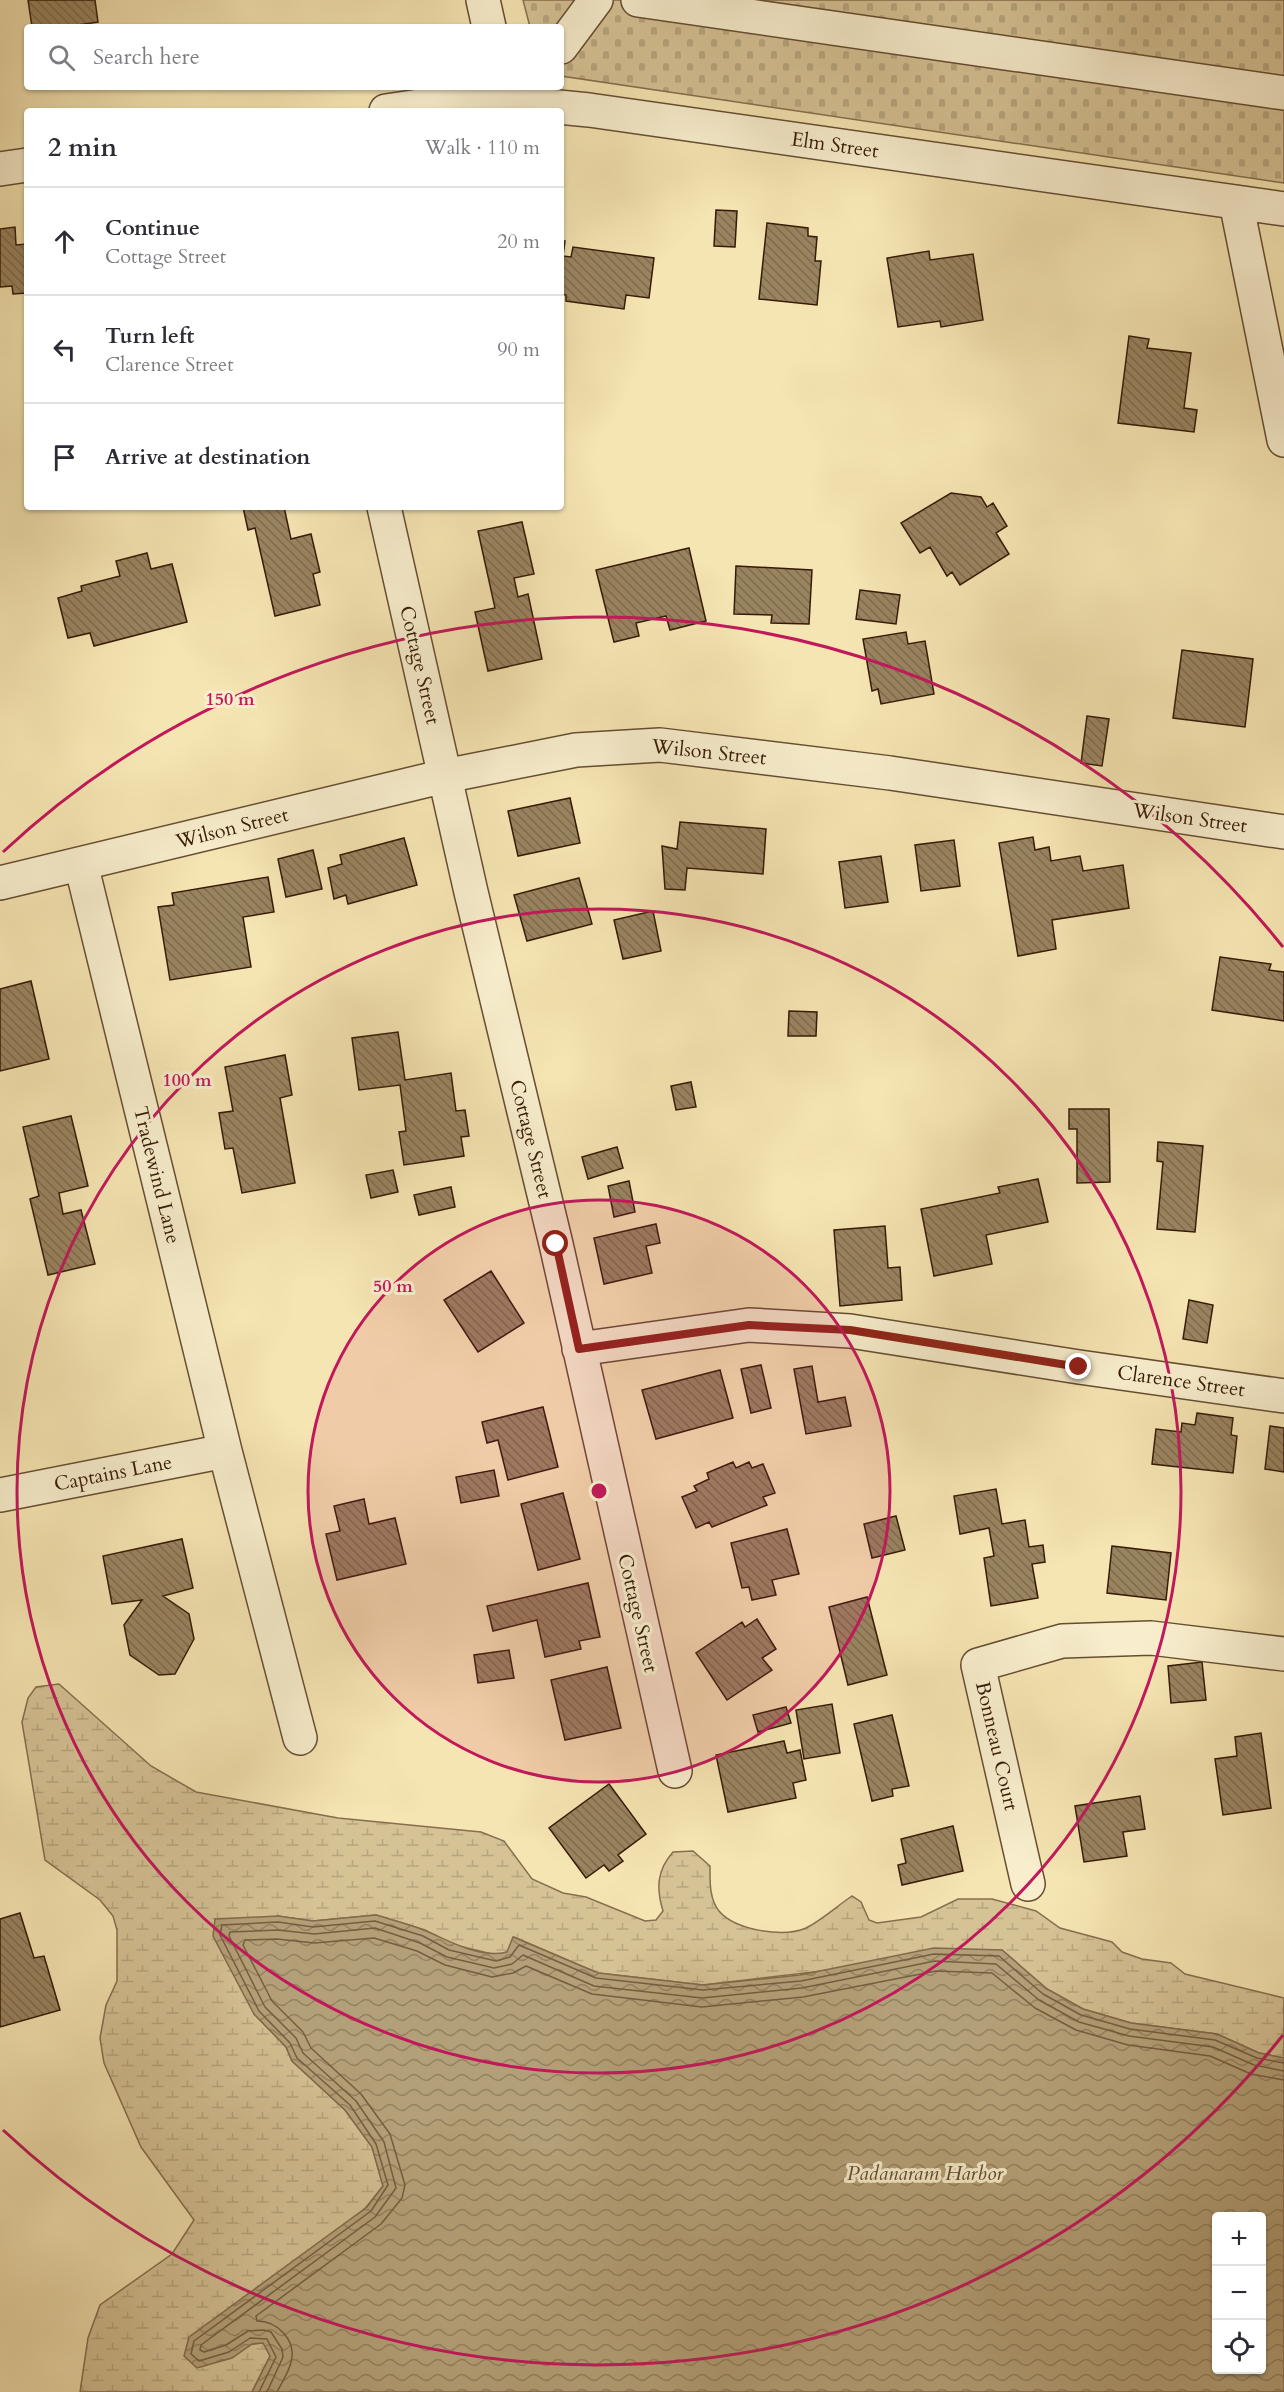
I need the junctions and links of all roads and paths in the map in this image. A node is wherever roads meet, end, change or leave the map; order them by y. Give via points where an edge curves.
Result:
1 (483, 0) edge
2 (596, 0) edge
3 (638, 0) edge
4 (488, 24) edge
5 (564, 43) edge
6 (513, 92) edge
7 (1284, 93) edge
8 (406, 108) edge
9 (24, 165) edge
10 (0, 169) edge
11 (1236, 202) junction
12 (1284, 209) edge
13 (1284, 440) edge
14 (385, 510) edge
15 (445, 776) junction
16 (1284, 832) edge
17 (81, 864) junction
18 (0, 884) edge
19 (579, 1349) junction
20 (1284, 1396) edge
21 (225, 1451) junction
22 (0, 1495) edge
23 (1284, 1654) edge
24 (300, 1738) dead end
25 (675, 1771) dead end
26 (1028, 1884) dead end

1 - 4 street
2 - 5 street
3 - 7 street
6 - 8 street, Elm Street
6 - 11 street, Elm Street via 589,111
9 - 10 street
11 - 12 street, Elm Street
11 - 13 street
14 - 15 street, Cottage Street
15 - 16 street, Wilson Street via 576,750 660,745 890,773
15 - 17 street, Wilson Street
15 - 19 street, Cottage Street
17 - 18 street, Wilson Street
17 - 21 street, Tradewind Lane
19 - 20 street, Clarence Street via 749,1325 850,1330
19 - 25 street, Cottage Street
21 - 22 street, Captains Lane
21 - 24 street, Tradewind Lane
23 - 26 street, Bonneau Court via 1151,1638 1062,1641 978,1665

